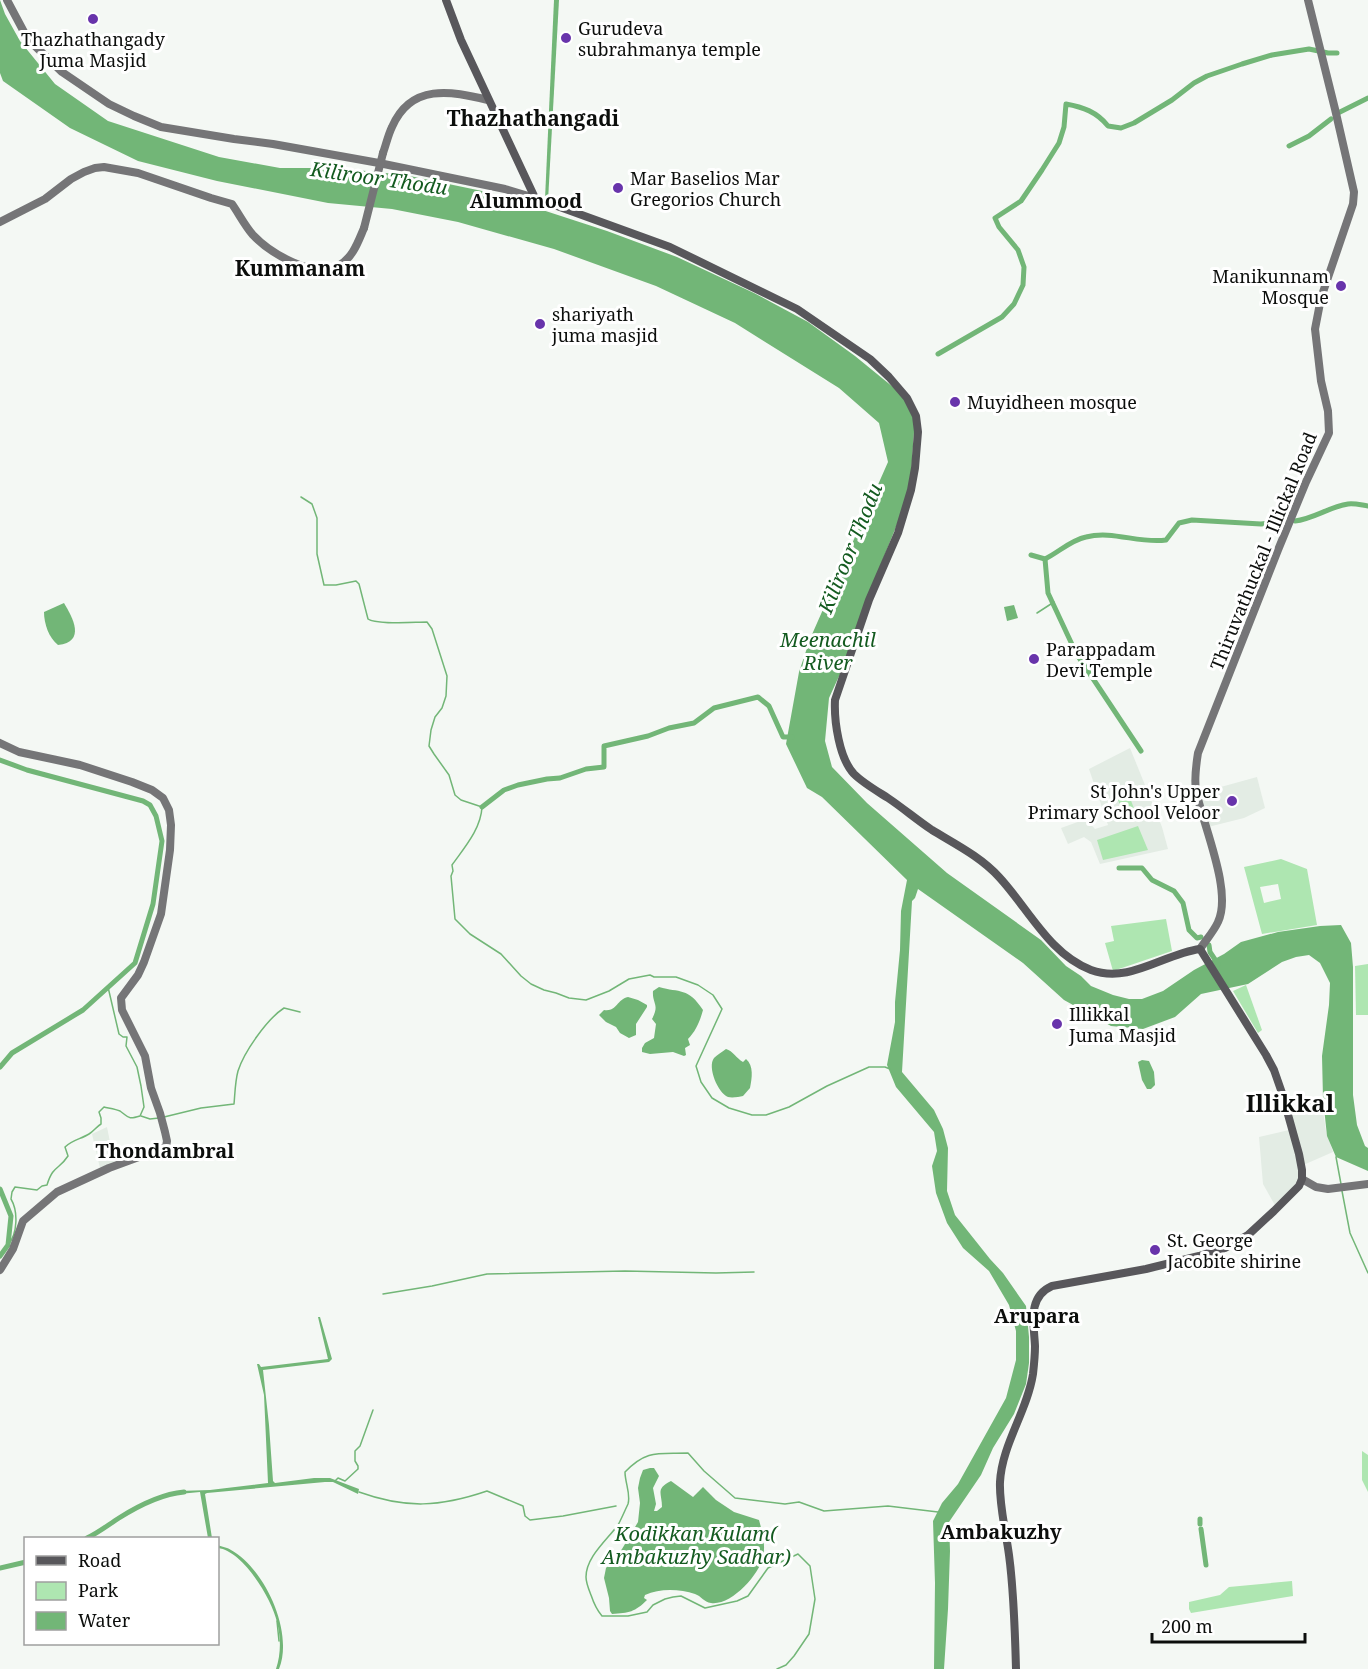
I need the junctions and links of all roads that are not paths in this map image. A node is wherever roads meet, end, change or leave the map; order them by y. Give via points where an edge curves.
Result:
1 (7, 0) edge
2 (446, 0) edge
3 (1308, 0) edge
4 (488, 100) junction
5 (536, 198) junction
6 (0, 222) edge
7 (0, 743) edge
8 (1202, 951) junction
9 (1302, 1179) junction
10 (1368, 1184) edge
11 (0, 1270) edge
12 (1016, 1669) edge

1 - 5 main road via 24,32 62,72 109,104 161,127 379,163
2 - 4 main road
3 - 8 main road, Thiruvathuckal - Illickal Road via 1354,196 1315,329 1329,433 1278,549 1198,753 1197,791 1218,868 1222,909
4 - 5 main road
4 - 6 main road, bridge via 431,93 418,97 402,110 383,153 357,247 337,266 313,269 290,262 254,236 232,204 138,173 104,167 70,179 45,200
5 - 8 main road via 670,247 797,309 870,359 902,391 918,425 915,468 898,533 869,600 835,700 834,713 845,761 855,774 999,876 1038,926 1074,963 1103,973 1126,973 1179,954
7 - 11 main road via 152,790 163,798 171,825 161,914 138,975 121,998 122,1010 145,1056 166,1147 57,1192 23,1221
8 - 9 main road via 1274,1070 1299,1154
9 - 10 main road via 1328,1190
9 - 12 main road via 1290,1196 1248,1235 1225,1248 1146,1269 1052,1286 1040,1295 1033,1309 1035,1354 1028,1397 1001,1466 999,1485 1009,1556

